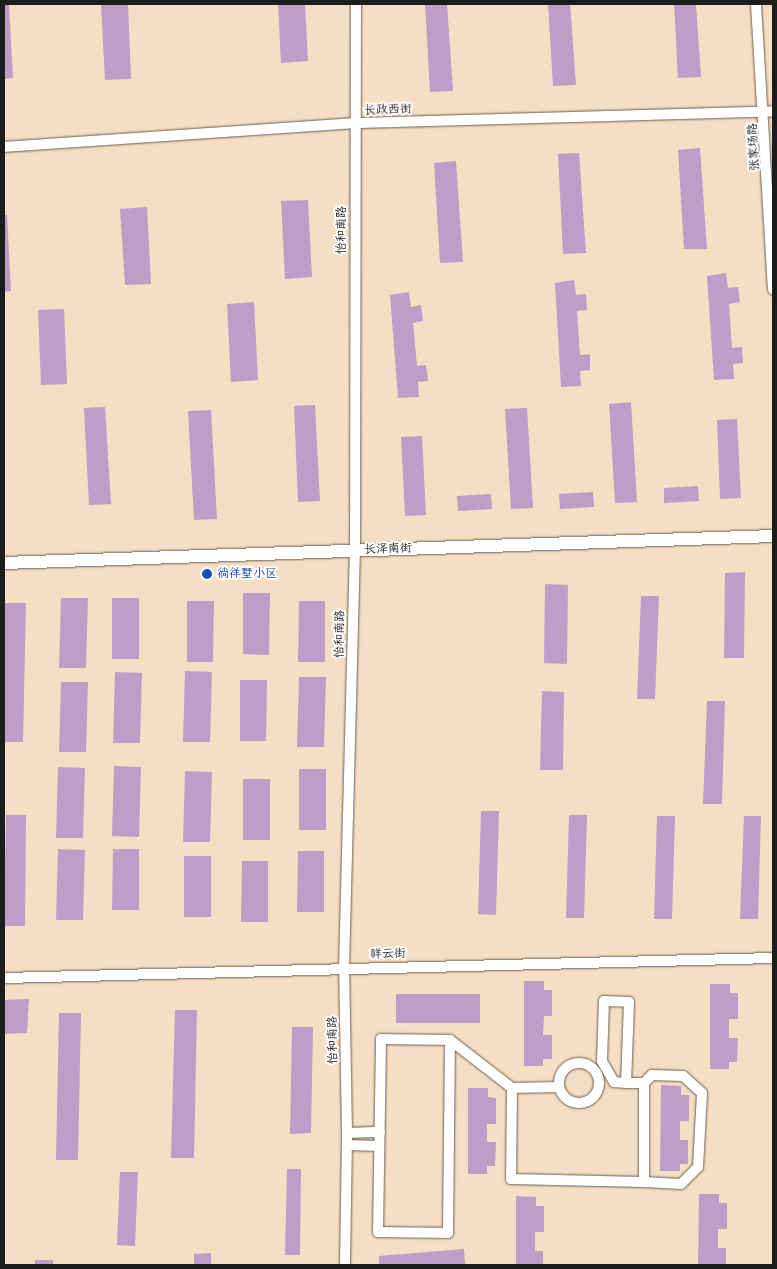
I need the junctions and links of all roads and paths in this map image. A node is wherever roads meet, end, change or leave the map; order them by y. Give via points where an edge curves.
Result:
1 (356, 4) edge
2 (756, 4) edge
3 (769, 111) edge
4 (354, 124) junction
5 (4, 147) edge
6 (773, 290) edge
7 (773, 536) edge
8 (355, 550) junction
9 (4, 563) edge
10 (773, 958) edge
11 (344, 968) junction
12 (4, 978) edge
13 (450, 1040) junction
14 (609, 1073) junction
15 (598, 1079) junction
16 (626, 1083) junction
17 (644, 1083) junction
18 (559, 1087) junction
19 (512, 1088) junction
20 (380, 1132) junction
21 (348, 1134) junction
22 (347, 1145) junction
23 (379, 1146) junction
24 (644, 1182) junction
25 (345, 1265) edge

1 - 4 street, 怡和南路
2 - 3 street, 张家场路
3 - 4 street, 长政西街
3 - 6 street, 张家场路
4 - 5 street, 长政西街
4 - 8 street, 怡和南路
7 - 8 street, 长泽南街
8 - 9 street, 长泽南街
8 - 11 street, 怡和南路
10 - 11 street, 祥云街
11 - 12 street, 祥云街
11 - 21 street, 怡和南路
13 - 19 street
13 - 20 street via 380,1039
13 - 23 street via 448,1233 378,1232
14 - 15 street
14 - 16 street via 614,1082
14 - 16 street via 602,1060 604,1001 629,1002
15 - 18 street via 596,1092 579,1103 566,1099
15 - 18 street via 592,1068 574,1063 560,1075
16 - 17 street
17 - 24 street
17 - 24 street via 652,1075 683,1076 702,1093 698,1167 681,1184
18 - 19 street
19 - 24 street via 511,1179
20 - 21 street
20 - 23 street
21 - 22 street, 怡和南路
22 - 23 street
22 - 25 street, 怡和南路

